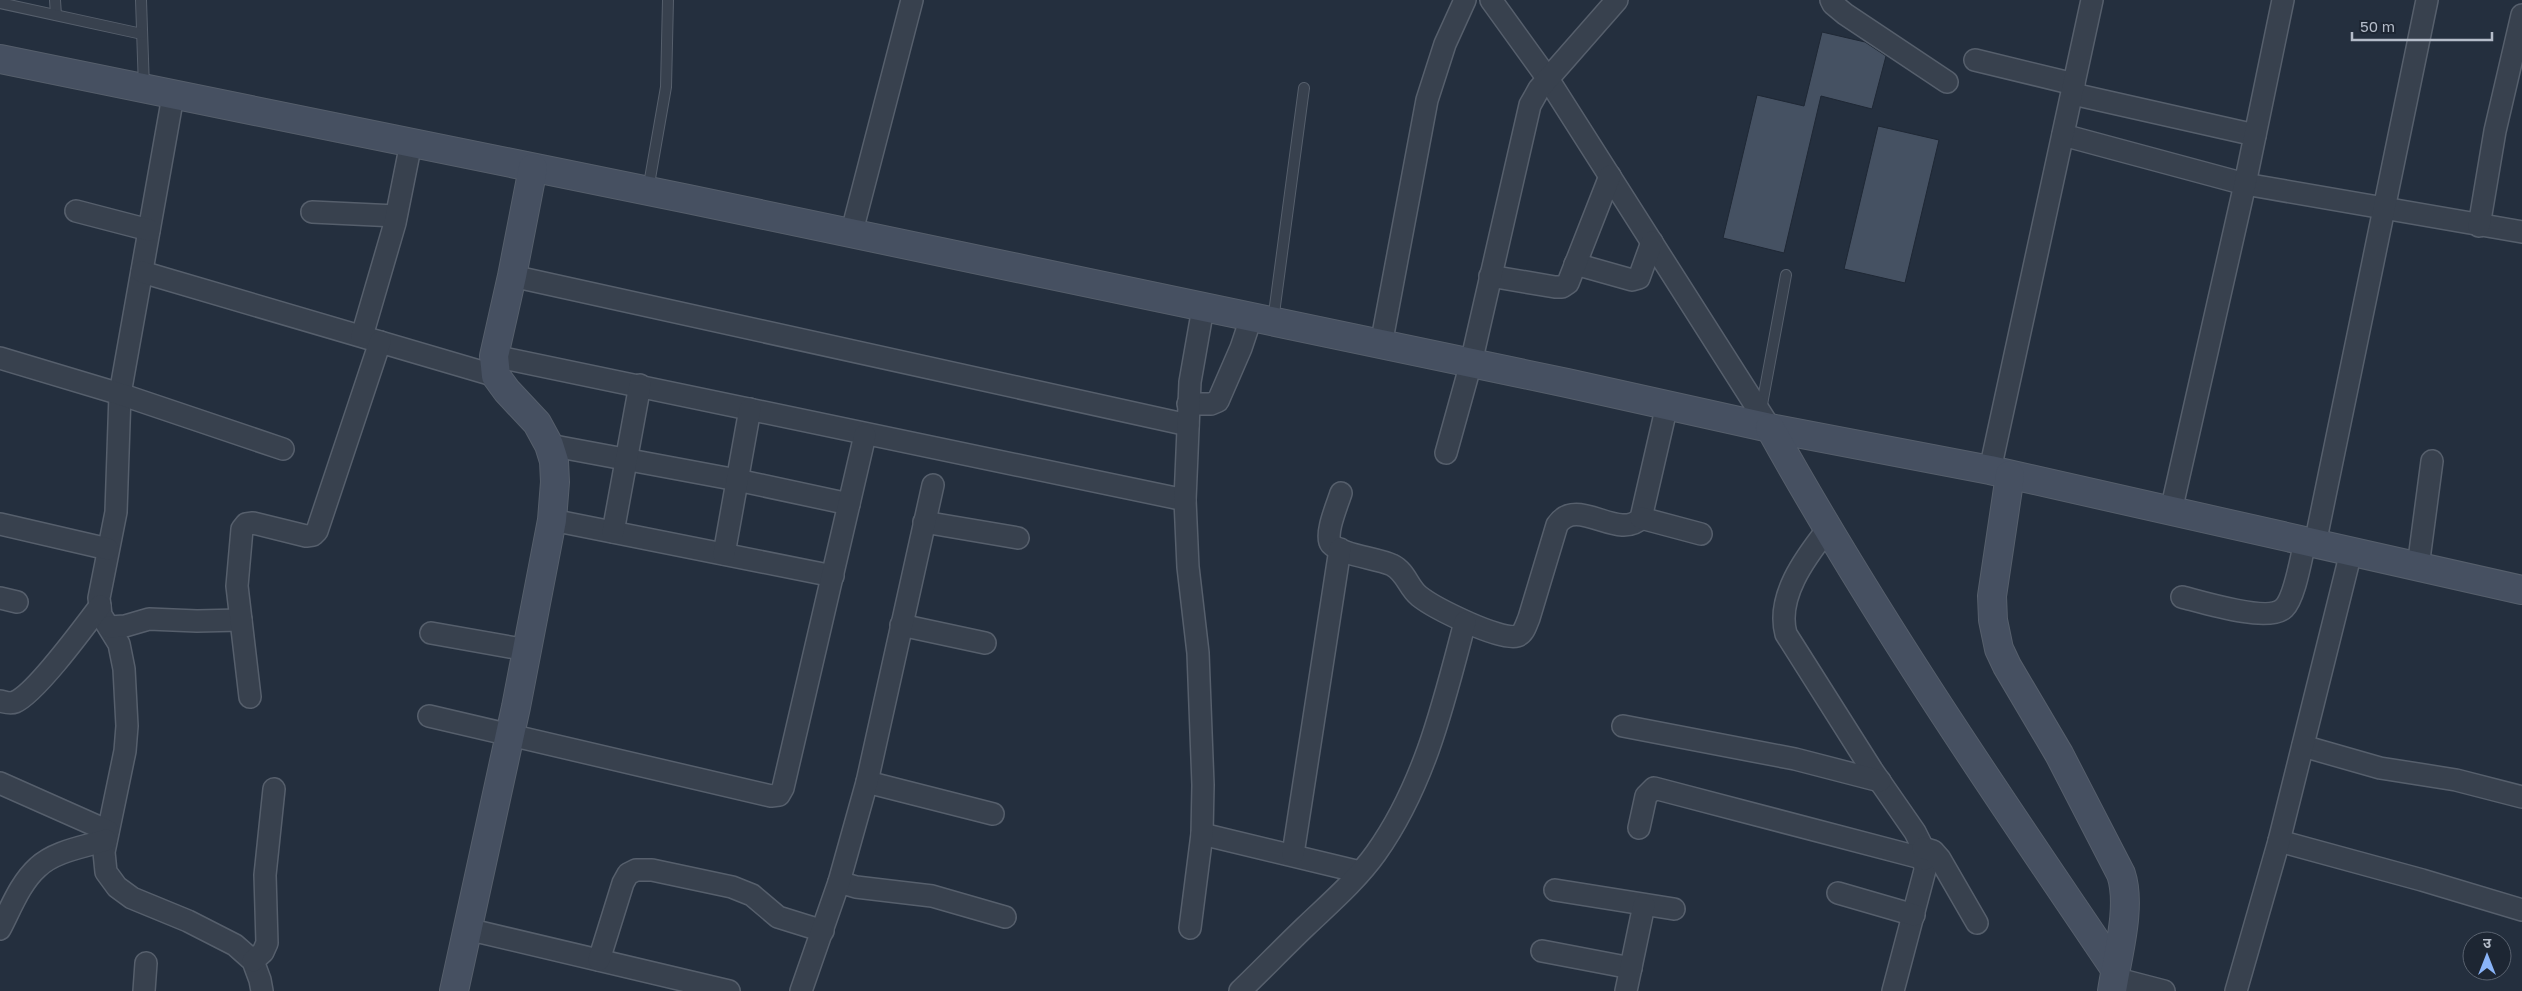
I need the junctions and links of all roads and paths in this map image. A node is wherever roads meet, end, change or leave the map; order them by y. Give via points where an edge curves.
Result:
1 (55, 0) edge
2 (141, 0) edge
3 (668, 0) edge
4 (912, 0) edge
5 (1465, 0) edge
6 (1491, 0) edge
7 (1616, 0) edge
8 (1831, 0) edge
9 (2092, 0) edge
10 (2282, 0) edge
11 (2427, 0) edge
12 (0, 3) edge
13 (56, 15) junction
14 (2522, 15) edge
15 (142, 34) junction
16 (0, 59) edge
17 (1975, 60) dead end
18 (1548, 79) junction
19 (1947, 82) dead end
20 (1304, 88) dead end
21 (144, 89) junction
22 (2073, 89) junction
23 (173, 96) junction
24 (2063, 135) junction
25 (2255, 135) junction
26 (411, 143) junction
27 (532, 168) junction
28 (1610, 176) junction
29 (2246, 184) junction
30 (648, 191) junction
31 (2384, 210) junction
32 (76, 211) dead end
33 (312, 212) dead end
34 (396, 216) junction
35 (2479, 226) junction
36 (149, 230) junction
37 (2522, 232) edge
38 (851, 235) junction
39 (1652, 242) junction
40 (1575, 264) junction
41 (142, 272) junction
42 (512, 276) junction
43 (1490, 276) junction
44 (1786, 276) dead end
45 (1204, 308) junction
46 (1262, 320) junction
47 (371, 339) junction
48 (1381, 345) junction
49 (0, 358) edge
50 (1471, 363) junction
51 (495, 366) junction
52 (640, 385) junction
53 (120, 394) junction
54 (1188, 404) junction
55 (1667, 405) junction
56 (750, 409) junction
57 (1765, 421) junction
58 (1188, 425) junction
59 (865, 434) junction
60 (549, 445) junction
61 (283, 450) dead end
62 (1446, 453) dead end
63 (626, 459) junction
64 (2432, 461) dead end
65 (2000, 473) junction
66 (737, 480) junction
67 (933, 485) dead end
68 (1341, 493) dead end
69 (1185, 500) junction
70 (849, 504) junction
71 (2171, 511) junction
72 (1641, 518) junction
73 (552, 520) junction
74 (924, 522) junction
75 (0, 524) edge
76 (1827, 530) junction
77 (613, 532) junction
78 (1701, 534) dead end
79 (1018, 538) dead end
80 (2310, 543) junction
81 (108, 549) junction
82 (1340, 549) junction
83 (2351, 552) junction
84 (724, 554) junction
85 (2418, 567) junction
86 (833, 576) junction
87 (2522, 590) edge
88 (2182, 597) dead end
89 (100, 606) junction
90 (241, 620) junction
91 (1465, 622) junction
92 (901, 625) junction
93 (109, 626) junction
94 (430, 633) dead end
95 (985, 643) dead end
96 (527, 650) junction
97 (250, 697) dead end
98 (0, 701) edge
99 (428, 716) dead end
100 (1623, 726) dead end
101 (510, 734) junction
102 (2303, 746) junction
103 (1880, 781) junction
104 (867, 782) junction
105 (0, 783) edge
106 (274, 789) dead end
107 (2522, 797) edge
108 (993, 814) dead end
109 (1639, 828) dead end
110 (1202, 834) junction
111 (107, 835) junction
112 (2279, 842) junction
113 (1293, 854) junction
114 (1924, 854) junction
115 (1360, 872) junction
116 (839, 882) junction
117 (1555, 890) dead end
118 (1838, 893) dead end
119 (1644, 904) junction
120 (1674, 910) dead end
121 (2522, 910) edge
122 (1914, 915) junction
123 (1005, 917) dead end
124 (1977, 924) dead end
125 (1190, 928) dead end
126 (0, 929) edge
127 (467, 929) junction
128 (823, 931) junction
129 (1542, 951) dead end
130 (600, 960) junction
131 (253, 961) junction
132 (146, 963) dead end
133 (1631, 968) junction
134 (2114, 980) edge
135 (144, 991) edge
136 (262, 991) edge
137 (454, 991) edge
138 (729, 991) edge
139 (801, 991) edge
140 (1240, 991) edge
141 (1626, 991) edge
142 (1893, 991) edge
143 (2164, 991) edge
144 (2236, 991) edge

1 - 13 lane
2 - 15 lane
3 - 30 lane via 666,87
4 - 38 street
5 - 48 street via 1445,44 1426,100
6 - 18 street
7 - 18 street
8 - 19 street via 1845,14
9 - 22 street
10 - 25 street
11 - 31 street
12 - 13 lane
13 - 15 lane
14 - 35 street via 2495,131
15 - 21 lane
16 - 21 street
17 - 22 street
18 - 28 street
18 - 43 street via 1530,105 1525,120
20 - 46 lane
21 - 23 street
22 - 24 street
22 - 25 street
23 - 26 street
23 - 36 street
24 - 29 street
24 - 65 street
25 - 29 street
26 - 27 street
26 - 34 street
27 - 30 street
27 - 42 street
28 - 39 street
28 - 40 street
29 - 31 street
29 - 71 street
30 - 38 street
31 - 35 street
31 - 80 street
32 - 36 street
33 - 34 street
34 - 47 street
35 - 37 street
36 - 41 street
38 - 45 street
39 - 40 street via 1639,278 1632,280
39 - 57 street
40 - 43 street via 1568,283 1562,287
41 - 47 street
41 - 53 street
42 - 51 street
42 - 58 street
43 - 50 street
44 - 57 lane
45 - 46 street
45 - 54 street
46 - 48 street
46 - 54 street via 1241,348 1218,401
47 - 51 street
47 - 90 street via 317,531 306,536 253,523 242,529 237,586
48 - 50 street
49 - 53 street
50 - 55 street
50 - 62 street
51 - 52 street
51 - 60 street via 507,391 537,423
52 - 56 street
52 - 63 street
53 - 61 street
53 - 81 street via 116,512
54 - 58 street
55 - 57 street
55 - 72 street
56 - 59 street
56 - 66 street
57 - 65 street
57 - 76 street
58 - 69 street
59 - 69 street
59 - 70 street
60 - 63 street
60 - 73 street via 555,482
63 - 66 street
63 - 77 street
64 - 85 street
65 - 71 street
65 - 134 street via 1992,596 1999,649 2060,754 2126,888
66 - 70 street
66 - 84 street
67 - 74 street
68 - 82 street via 1328,538
69 - 110 street via 1188,568 1200,685 1204,785
70 - 86 street
71 - 80 street
72 - 78 street
72 - 91 street via 1634,525 1626,526 1583,515 1570,514 1562,518 1523,632 1509,637
73 - 77 street
73 - 96 street
74 - 79 street
74 - 92 street
75 - 81 street
76 - 103 street via 1797,575 1783,620 1786,634
76 - 134 street
77 - 84 street
80 - 83 street
80 - 88 street via 2290,597 2284,608 2276,612 2259,614
81 - 89 street
82 - 91 street via 1400,570 1419,596
82 - 113 street
83 - 85 street
83 - 102 street
84 - 86 street
85 - 87 street
86 - 101 street via 779,795 771,796
89 - 93 street
89 - 98 street via 28,693 16,701
90 - 93 street via 144,619 126,626
90 - 97 street
91 - 115 street via 1439,721 1421,769 1397,820
92 - 95 street
92 - 104 street
93 - 111 street via 119,644 124,669 127,726 126,751
94 - 96 street
96 - 101 street
99 - 101 street
100 - 103 street via 1795,759
101 - 127 street
102 - 107 street via 2380,768 2456,780
102 - 112 street
103 - 114 street via 1915,832
104 - 108 street
104 - 116 street
105 - 111 street
106 - 131 street via 265,875 267,943 264,952
109 - 114 street via 1646,796 1654,788
110 - 113 street
110 - 125 street
111 - 126 street via 39,865 24,883
111 - 131 street via 104,852 106,872 116,887 132,898 235,945
112 - 121 street
112 - 144 street
113 - 115 street
114 - 122 street via 1925,870
114 - 124 street via 1933,851 1940,860
115 - 140 street
116 - 123 street via 932,896
116 - 128 street
117 - 119 street
118 - 122 street
119 - 120 street
119 - 133 street
122 - 142 street
127 - 130 street
127 - 137 street
128 - 130 street via 783,919 752,895 732,888 652,870 636,870 628,874 623,883
128 - 139 street
129 - 133 street
130 - 138 street
131 - 136 street
132 - 135 street
133 - 141 street
134 - 143 street

